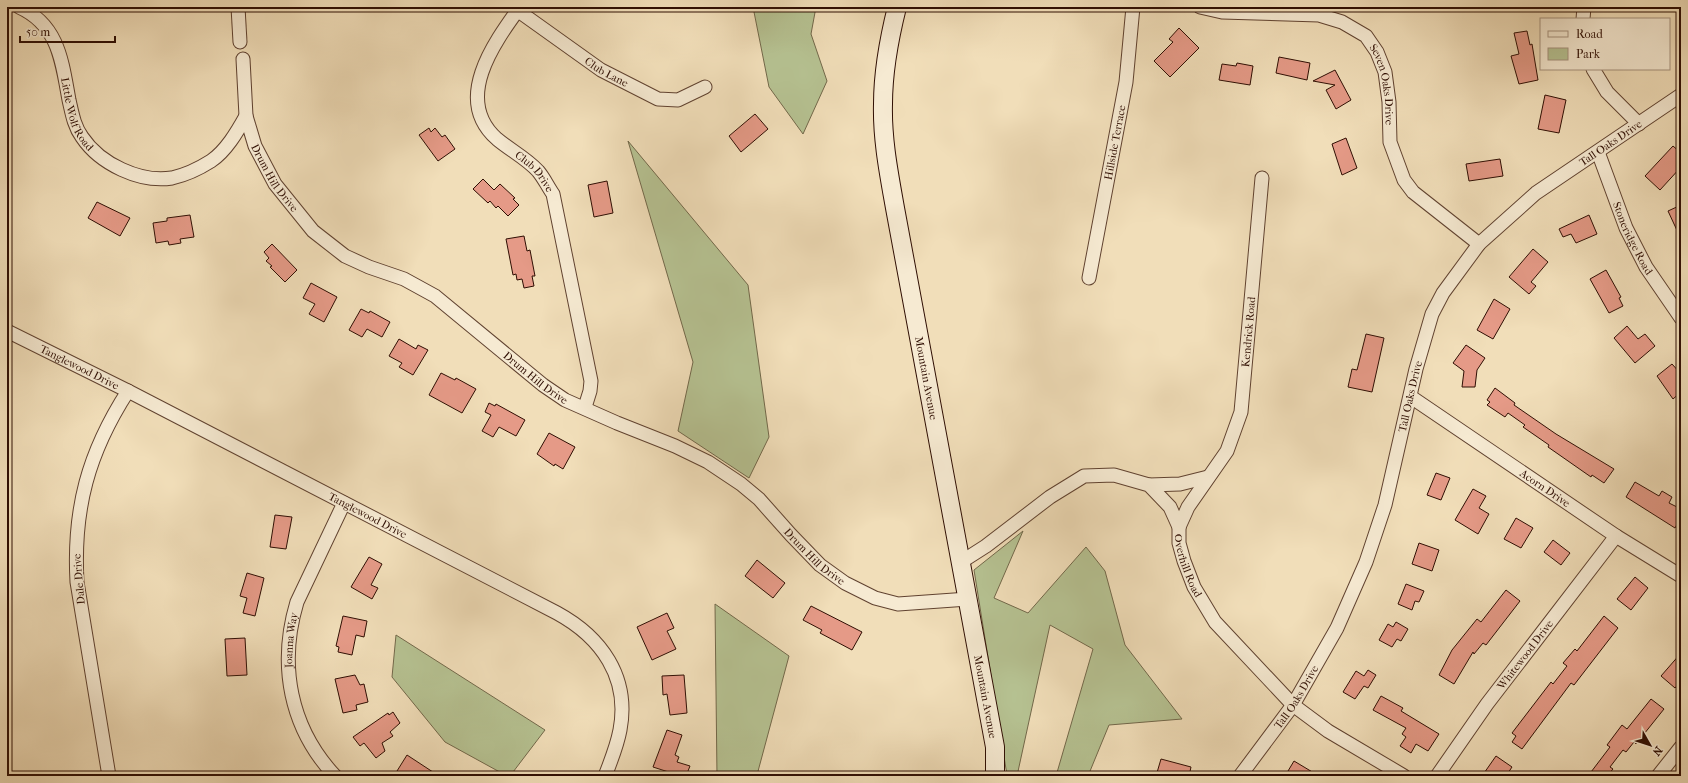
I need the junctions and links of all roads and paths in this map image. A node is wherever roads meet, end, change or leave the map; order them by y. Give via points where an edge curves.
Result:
1 (19, 7) edge
2 (238, 7) edge
3 (897, 7) edge
4 (1133, 7) edge
5 (1200, 7) edge
6 (1584, 7) edge
7 (518, 9) edge
8 (1273, 10) edge
9 (1583, 18) edge
10 (240, 42) dead end
11 (243, 59) dead end
12 (1595, 70) edge
13 (705, 87) dead end
14 (1681, 95) edge
15 (246, 116) junction
16 (1639, 124) junction
17 (1598, 152) junction
18 (1262, 178) dead end
19 (1479, 244) junction
20 (1089, 278) dead end
21 (1681, 318) edge
22 (7, 331) edge
23 (128, 391) junction
24 (1411, 397) junction
25 (585, 407) junction
26 (1208, 477) junction
27 (1150, 485) junction
28 (344, 503) junction
29 (1179, 527) junction
30 (1616, 536) junction
31 (961, 562) junction
32 (1681, 576) edge
33 (968, 599) junction
34 (1293, 705) junction
35 (1681, 747) edge
36 (109, 776) edge
37 (335, 776) edge
38 (605, 776) edge
39 (995, 776) edge
40 (1240, 776) edge
41 (1404, 776) edge
42 (1437, 776) edge
43 (1658, 776) edge

1 - 15 street, Little Wolf Road via 41,22 57,43 73,119 81,137 112,164 131,173 151,177 172,178 192,171 212,160 232,139
2 - 10 street
3 - 31 main road, Mountain Avenue via 886,63 882,105 886,147
4 - 20 street, Hillside Terrace via 1126,82
5 - 8 street, Seven Oaks Drive via 1222,12
6 - 9 street
7 - 13 street, Club Lane via 601,70 658,99 678,100
7 - 25 street, Club Drive via 487,62 476,95 477,107 486,129 538,171 552,194 591,380
8 - 19 street, Seven Oaks Drive via 1319,15 1342,22 1366,36 1385,72 1390,142 1404,180 1413,192
11 - 15 street, Drum Hill Drive
12 - 16 street via 1611,97
14 - 16 street, Tall Oaks Drive
15 - 25 street, Drum Hill Drive via 255,146 269,174 313,231 356,262 404,278 435,296 543,385 565,400
16 - 17 street, Tall Oaks Drive
17 - 19 street, Tall Oaks Drive via 1536,193
17 - 21 street, Stoneridge Road via 1626,228 1646,267
18 - 26 street, Kendrick Road via 1241,412 1227,451
19 - 24 street, Tall Oaks Drive via 1443,293 1432,314 1416,369
22 - 23 street, Tanglewood Drive
23 - 28 street, Tanglewood Drive
23 - 36 street, Dale Drive via 113,415 89,468 81,496 76,546 77,582
24 - 30 street, Acorn Drive
24 - 34 street, Tall Oaks Drive via 1385,505 1366,562 1337,628
25 - 33 street, Drum Hill Drive via 708,462 760,499 790,535 820,565 845,583 874,598 898,604
26 - 27 street via 1180,484
26 - 29 street, Kendrick Road via 1188,507
27 - 29 street, Overhill Road via 1170,506
27 - 31 street via 1114,475 1084,476 1050,497
28 - 37 street, Joanna Way via 297,602 290,625 287,654 290,689 299,722 316,753
28 - 38 street, Tanglewood Drive via 574,623 591,637 611,664 619,684 621,701 620,734
29 - 34 street, Overhill Road via 1179,543 1194,588 1215,622
30 - 32 street, Acorn Drive
30 - 42 street, Whitewood Drive via 1487,704
31 - 33 main road, Mountain Avenue
33 - 39 main road, Mountain Avenue via 995,748
34 - 40 street, Tall Oaks Drive
34 - 41 street, Overhill Road via 1328,731
35 - 43 street

